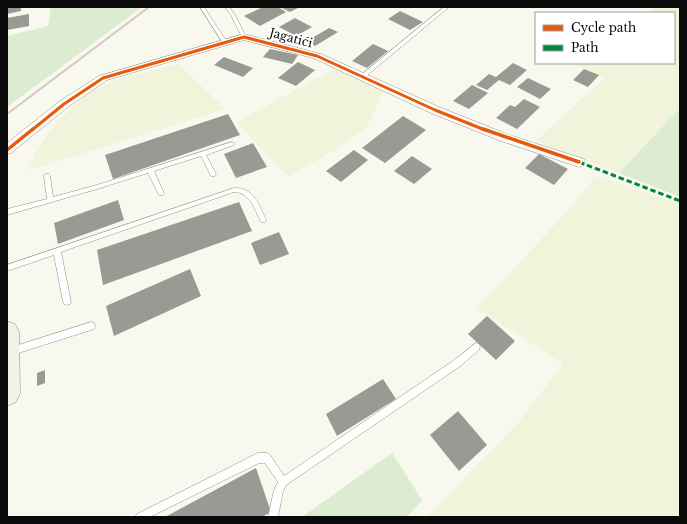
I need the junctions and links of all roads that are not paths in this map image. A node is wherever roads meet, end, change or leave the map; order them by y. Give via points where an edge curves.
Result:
1 (202, 7) edge
2 (227, 7) edge
3 (447, 7) edge
4 (244, 37) junction
5 (225, 42) junction
6 (363, 76) junction
7 (232, 144) dead end
8 (7, 150) edge
9 (202, 153) junction
10 (579, 162) dead end
11 (150, 170) junction
12 (213, 174) dead end
13 (47, 176) dead end
14 (161, 193) dead end
15 (50, 200) junction
16 (7, 212) edge
17 (262, 220) dead end
18 (57, 250) junction
19 (7, 268) edge
20 (67, 302) dead end
21 (90, 326) dead end
22 (7, 342) edge
23 (476, 347) dead end
24 (7, 393) edge
25 (283, 482) junction
26 (140, 517) edge
27 (273, 517) edge

1 - 5 lane
2 - 4 lane
3 - 6 lane
4 - 5 street, Jagatići
4 - 6 street, Jagatići via 317,56
5 - 8 street, Jagatići via 103,78 64,104
6 - 10 street, Jagatići via 435,110 505,138
7 - 9 lane
9 - 11 lane
9 - 12 lane
11 - 14 lane
11 - 15 lane
13 - 15 lane
15 - 16 lane
17 - 18 lane via 248,192 241,188
18 - 19 lane
18 - 20 lane
21 - 22 lane
22 - 24 main road
23 - 25 lane via 456,364
25 - 26 lane via 267,458 258,458
25 - 27 lane

